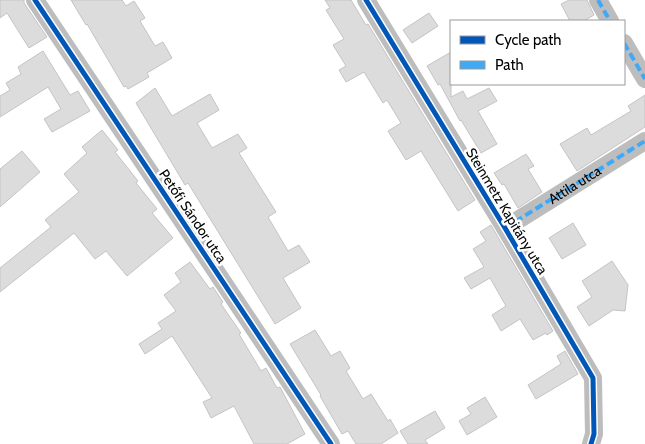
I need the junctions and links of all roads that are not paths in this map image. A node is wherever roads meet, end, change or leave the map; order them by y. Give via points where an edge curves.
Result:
1 (35, 0) edge
2 (366, 0) edge
3 (598, 0) edge
4 (609, 20) edge
5 (625, 45) edge
6 (645, 78) edge
7 (645, 141) edge
8 (505, 228) junction
9 (331, 444) edge
10 (592, 444) edge

1 - 9 street, Petőfi Sándor utca
2 - 8 street, Steinmetz Kapitány utca
3 - 4 street
5 - 6 street
7 - 8 street, Attila utca
8 - 10 street, Steinmetz Kapitány utca via 593,378

